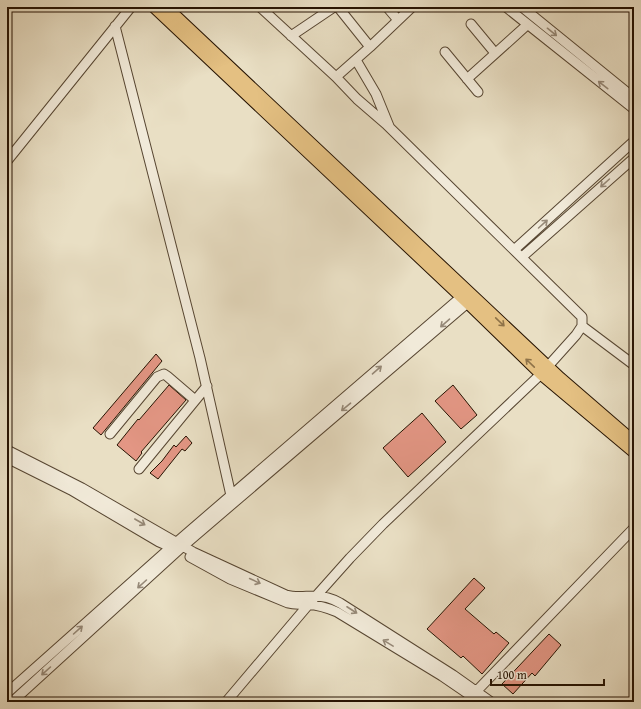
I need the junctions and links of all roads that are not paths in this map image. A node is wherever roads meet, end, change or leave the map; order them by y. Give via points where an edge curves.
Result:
1 (131, 7) edge
2 (154, 7) edge
3 (166, 7) edge
4 (260, 7) edge
5 (334, 7) edge
6 (338, 7) edge
7 (387, 7) edge
8 (412, 7) edge
9 (506, 7) edge
10 (522, 7) edge
11 (398, 20) junction
12 (470, 24) dead end
13 (527, 25) junction
14 (115, 26) junction
15 (291, 36) junction
16 (370, 47) junction
17 (445, 52) dead end
18 (495, 54) junction
19 (356, 60) junction
20 (336, 77) junction
21 (467, 79) junction
22 (478, 92) dead end
23 (634, 98) edge
24 (634, 109) edge
25 (390, 129) junction
26 (634, 141) edge
27 (634, 158) edge
28 (7, 161) edge
29 (514, 250) junction
30 (522, 258) junction
31 (468, 297) junction
32 (582, 326) junction
33 (634, 365) edge
34 (544, 370) junction
35 (207, 386) junction
36 (195, 400) junction
37 (110, 434) dead end
38 (634, 442) edge
39 (7, 450) edge
40 (634, 452) edge
41 (7, 458) edge
42 (139, 469) dead end
43 (232, 500) junction
44 (634, 528) edge
45 (177, 547) junction
46 (316, 596) junction
47 (309, 604) junction
48 (7, 693) edge
49 (472, 696) edge
50 (12, 702) edge
51 (226, 702) edge
52 (480, 702) edge
53 (491, 702) edge

1 - 14 street
2 - 31 main road
3 - 31 main road
4 - 15 street
5 - 15 street
6 - 16 street
7 - 11 street
8 - 11 street
9 - 13 street
10 -> 23 street
11 - 16 street
12 - 18 street
13 - 18 street
24 -> 13 street
14 - 28 street
14 - 35 street
15 - 20 street
16 - 19 street
17 - 21 street
18 - 21 street
19 - 20 street
19 - 25 street via 376,94
20 - 25 street
21 - 22 street
25 - 29 street
29 -> 26 street
27 -> 30 street
29 - 30 street
30 - 32 street via 580,314
31 - 34 main road
31 - 43 street
32 - 33 street
32 - 34 street
34 - 38 main road
34 - 40 main road
34 - 46 street via 383,524
35 - 36 street
35 - 43 street
36 - 37 street via 167,376 161,375
36 - 42 street
39 -> 45 street via 82,488
41 - 45 street via 71,490 159,542
43 - 45 street
44 - 49 street
45 -> 46 street via 286,595
45 - 47 street via 230,578 288,603
48 -> 45 street
45 -> 50 street
46 - 47 street
46 -> 49 street via 340,603
49 -> 47 street via 337,612
47 - 51 street
49 - 52 street
49 - 53 street

